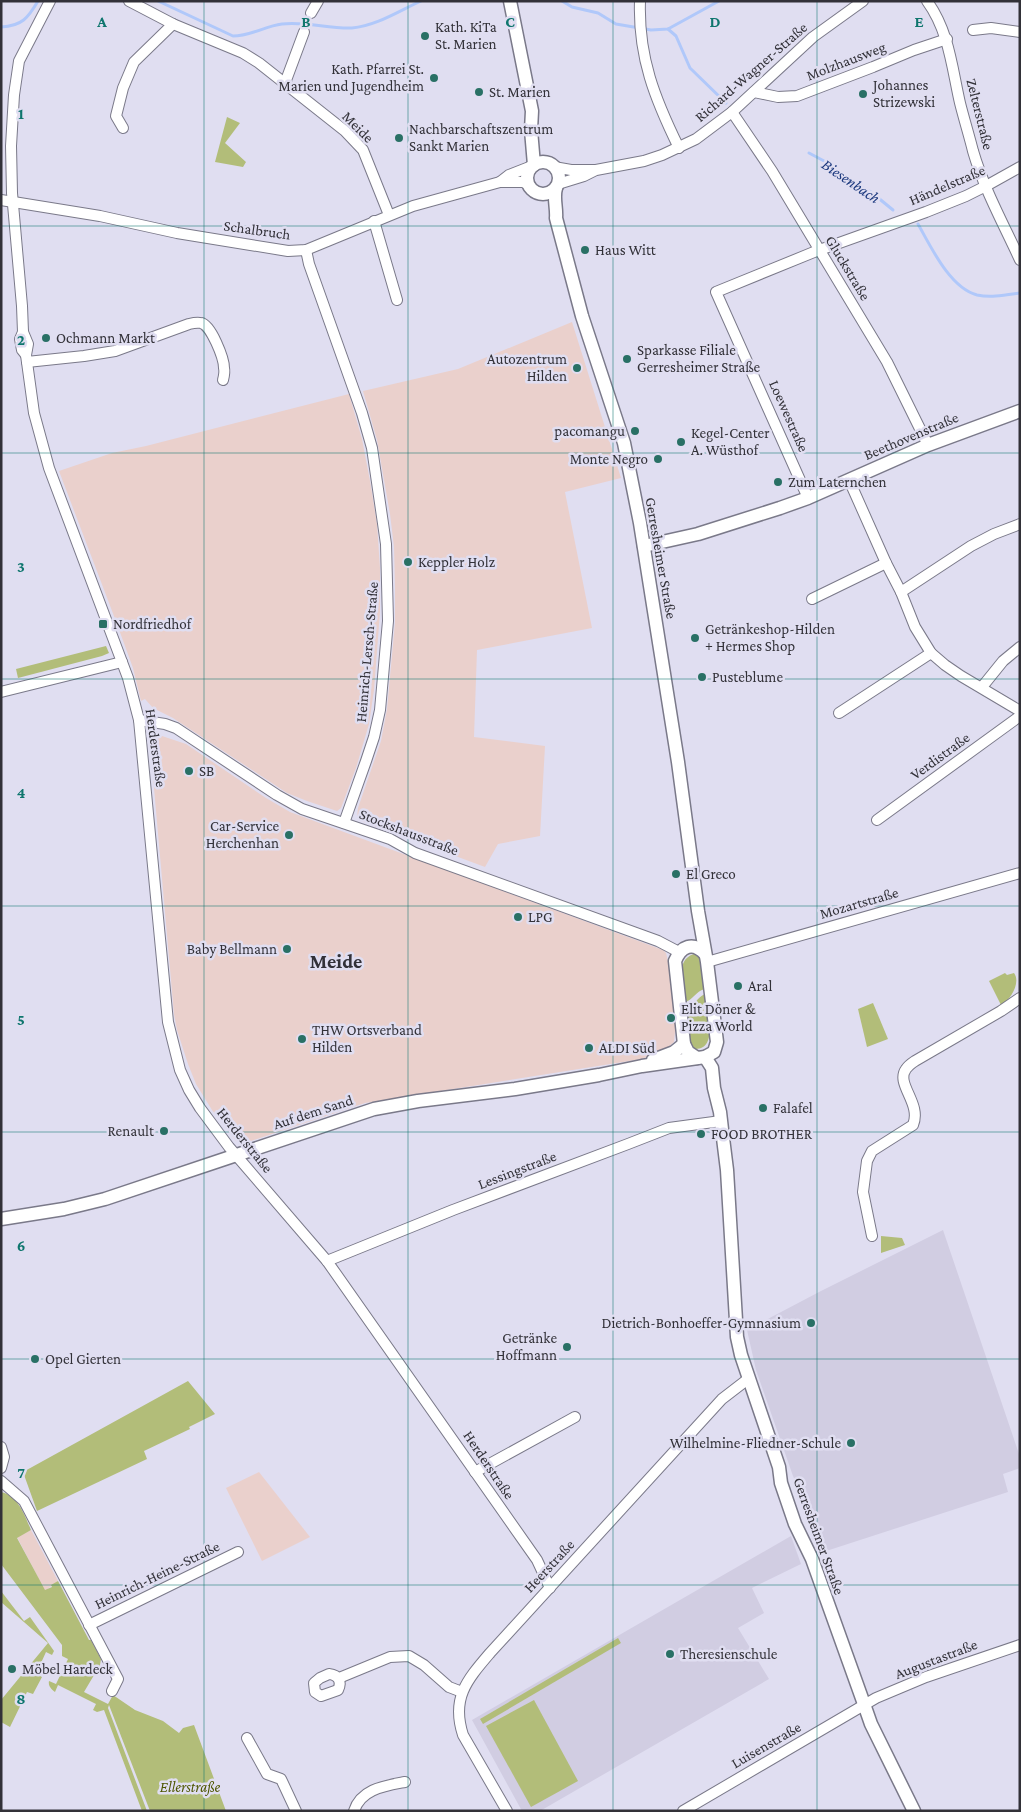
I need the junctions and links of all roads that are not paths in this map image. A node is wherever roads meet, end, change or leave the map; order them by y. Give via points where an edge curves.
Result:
1 (50, 1) edge
2 (129, 1) edge
3 (318, 1) edge
4 (510, 1) edge
5 (640, 1) edge
6 (863, 1) edge
7 (927, 1) edge
8 (311, 13) dead end
9 (173, 24) junction
10 (973, 30) dead end
11 (304, 32) dead end
12 (1020, 32) edge
13 (947, 39) junction
14 (285, 83) junction
15 (754, 92) junction
16 (532, 111) junction
17 (732, 112) junction
18 (123, 128) dead end
19 (679, 148) junction
20 (551, 165) junction
21 (533, 166) junction
22 (1020, 167) edge
23 (596, 170) junction
24 (500, 182) junction
25 (528, 184) junction
26 (557, 186) junction
27 (986, 186) junction
28 (540, 194) junction
29 (1, 200) edge
30 (12, 203) junction
31 (389, 215) junction
32 (556, 218) junction
33 (374, 221) junction
34 (306, 250) junction
35 (820, 250) junction
36 (1020, 260) edge
37 (716, 292) joint
38 (397, 300) dead end
39 (27, 359) junction
40 (224, 380) dead end
41 (1020, 411) edge
42 (928, 445) junction
43 (849, 480) junction
44 (808, 498) junction
45 (1020, 524) edge
46 (644, 546) junction
47 (886, 562) junction
48 (901, 592) junction
49 (812, 600) dead end
50 (1020, 647) edge
51 (931, 653) junction
52 (122, 662) junction
53 (982, 687) junction
54 (1, 692) edge
55 (1020, 711) edge
56 (839, 713) dead end
57 (1020, 716) edge
58 (139, 720) junction
59 (877, 820) dead end
60 (344, 824) junction
61 (1016, 874) edge
62 (1020, 884) edge
63 (698, 911) junction
64 (684, 949) junction
65 (706, 958) junction
66 (1020, 998) edge
67 (684, 1044) junction
68 (705, 1055) junction
69 (642, 1066) junction
70 (721, 1116) junction
71 (236, 1154) junction
72 (1, 1219) edge
73 (872, 1236) dead end
74 (327, 1261) junction
75 (748, 1379) junction
76 (576, 1417) dead end
77 (1, 1447) edge
78 (1, 1468) edge
79 (475, 1472) junction
80 (1, 1481) edge
81 (238, 1552) dead end
82 (537, 1560) junction
83 (558, 1578) junction
84 (550, 1588) junction
85 (89, 1626) junction
86 (1020, 1645) edge
87 (339, 1678) dead end
88 (112, 1691) dead end
89 (462, 1692) junction
90 (864, 1704) junction
91 (247, 1738) dead end
92 (404, 1782) dead end
93 (504, 1808) edge
94 (296, 1811) edge
95 (354, 1811) edge
96 (683, 1811) edge
97 (914, 1811) edge

1 - 30 street, Herderstraße via 19,61 11,146
2 - 9 street, Meide
3 - 8 street
4 - 16 street
5 - 19 street via 640,36 646,66 654,94
6 - 15 street, Richard-Wagner-Straße via 813,37
7 - 13 street, Zelterstraße
9 - 14 street, Meide via 243,53
9 - 18 street via 134,62 128,73 116,116
10 - 12 street via 991,28
11 - 14 street
13 - 15 street, Molzhausweg via 797,96 778,97
13 - 27 street, Zelterstraße via 960,104
14 - 31 street, Meide via 346,131 363,150
15 - 17 street, Richard-Wagner-Straße
16 - 20 street via 544,158
16 - 21 street
17 - 19 street, Richard-Wagner-Straße via 707,133
17 - 35 street, Gluckstraße
19 - 23 street, Richard-Wagner-Straße via 644,161
20 - 21 street via 539,163
20 - 23 street, Richard-Wagner-Straße via 570,170
20 - 26 street via 558,175
21 - 24 street, Schalbruch
21 - 25 street via 527,176
22 - 27 street, Händelstraße
23 - 26 street, Richard-Wagner-Straße
24 - 25 street, Schalbruch
24 - 31 street, Schalbruch
25 - 28 street
26 - 28 street via 548,193
26 - 32 street, Gerresheimer Straße via 554,194
27 - 35 street, Händelstraße via 926,212
27 - 36 street, Zelterstraße
28 - 32 street, Gerresheimer Straße
29 - 30 street, Schalbruch
30 - 34 street, Schalbruch via 100,216 177,233
30 - 39 street, Herderstraße via 23,332 20,339
31 - 33 street, Schalbruch
32 - 46 street, Gerresheimer Straße via 578,302 624,443
33 - 34 street, Schalbruch
33 - 38 street
34 - 60 street, Heinrich-Lersch-Straße via 308,264 372,448 387,553 388,621 380,710
35 - 37 street, Händelstraße
35 - 42 street, Gluckstraße via 887,362
37 - 44 street, Loewestraße
39 - 40 street via 106,353 201,323 210,330 222,359
39 - 52 street, Herderstraße via 34,413 49,468
41 - 42 street, Beethovenstraße
42 - 43 street, Beethovenstraße
43 - 44 street, Beethovenstraße
43 - 47 street
44 - 46 street, Beethovenstraße via 738,523
45 - 48 street via 971,546
46 - 63 street, Gerresheimer Straße
47 - 48 street
47 - 49 street
48 - 51 street via 914,627
50 - 53 street via 1003,661
51 - 53 street
51 - 56 street
52 - 54 street
52 - 58 street, Herderstraße
53 - 55 street
57 - 59 street, Verdistraße
58 - 60 street, Stockshausstraße via 176,728 293,804
58 - 71 street, Herderstraße via 163,981 173,1047 189,1090
60 - 64 street, Stockshausstraße
61 - 62 street
61 - 65 street, Mozartstraße
63 - 64 street, Gerresheimer Straße
63 - 65 street, Gerresheimer Straße
64 - 65 street via 696,947
64 - 67 street, Gerresheimer Straße via 675,961
65 - 68 street, Gerresheimer Straße via 717,1042
66 - 73 street via 915,1060 906,1069 903,1076 905,1087 916,1108 914,1125 872,1151 867,1161 863,1192
67 - 68 street, Gerresheimer Straße via 688,1052
67 - 69 street, Auf dem Sand
68 - 69 street, Auf dem Sand
68 - 70 street, Gerresheimer Straße via 719,1066
69 - 71 street, Auf dem Sand via 374,1109
70 - 74 street, Lessingstraße via 668,1128
70 - 75 street, Gerresheimer Straße via 737,1337
71 - 72 street, Auf dem Sand via 105,1199 64,1210
71 - 74 street, Herderstraße
74 - 79 street, Herderstraße
75 - 83 street, Heerstraße via 726,1395
75 - 90 street, Gerresheimer Straße via 795,1524 812,1559
76 - 79 street
77 - 78 street via 4,1457
79 - 82 street, Herderstraße
80 - 85 street, Heinrich-Heine-Straße via 24,1501
81 - 85 street, Heinrich-Heine-Straße
82 - 83 street, Herderstraße
82 - 84 street, Herderstraße
83 - 84 street, Heerstraße
84 - 89 street, Heerstraße via 474,1672
85 - 88 street, Heinrich-Heine-Straße via 118,1679
86 - 90 street, Augustastraße via 926,1677
87 - 89 street via 390,1657 409,1656 449,1687
89 - 93 street, Heerstraße via 459,1714 463,1735
90 - 96 street, Luisenstraße
90 - 97 street, Gerresheimer Straße
91 - 94 street via 267,1774 281,1779
92 - 95 street via 374,1789 364,1795

